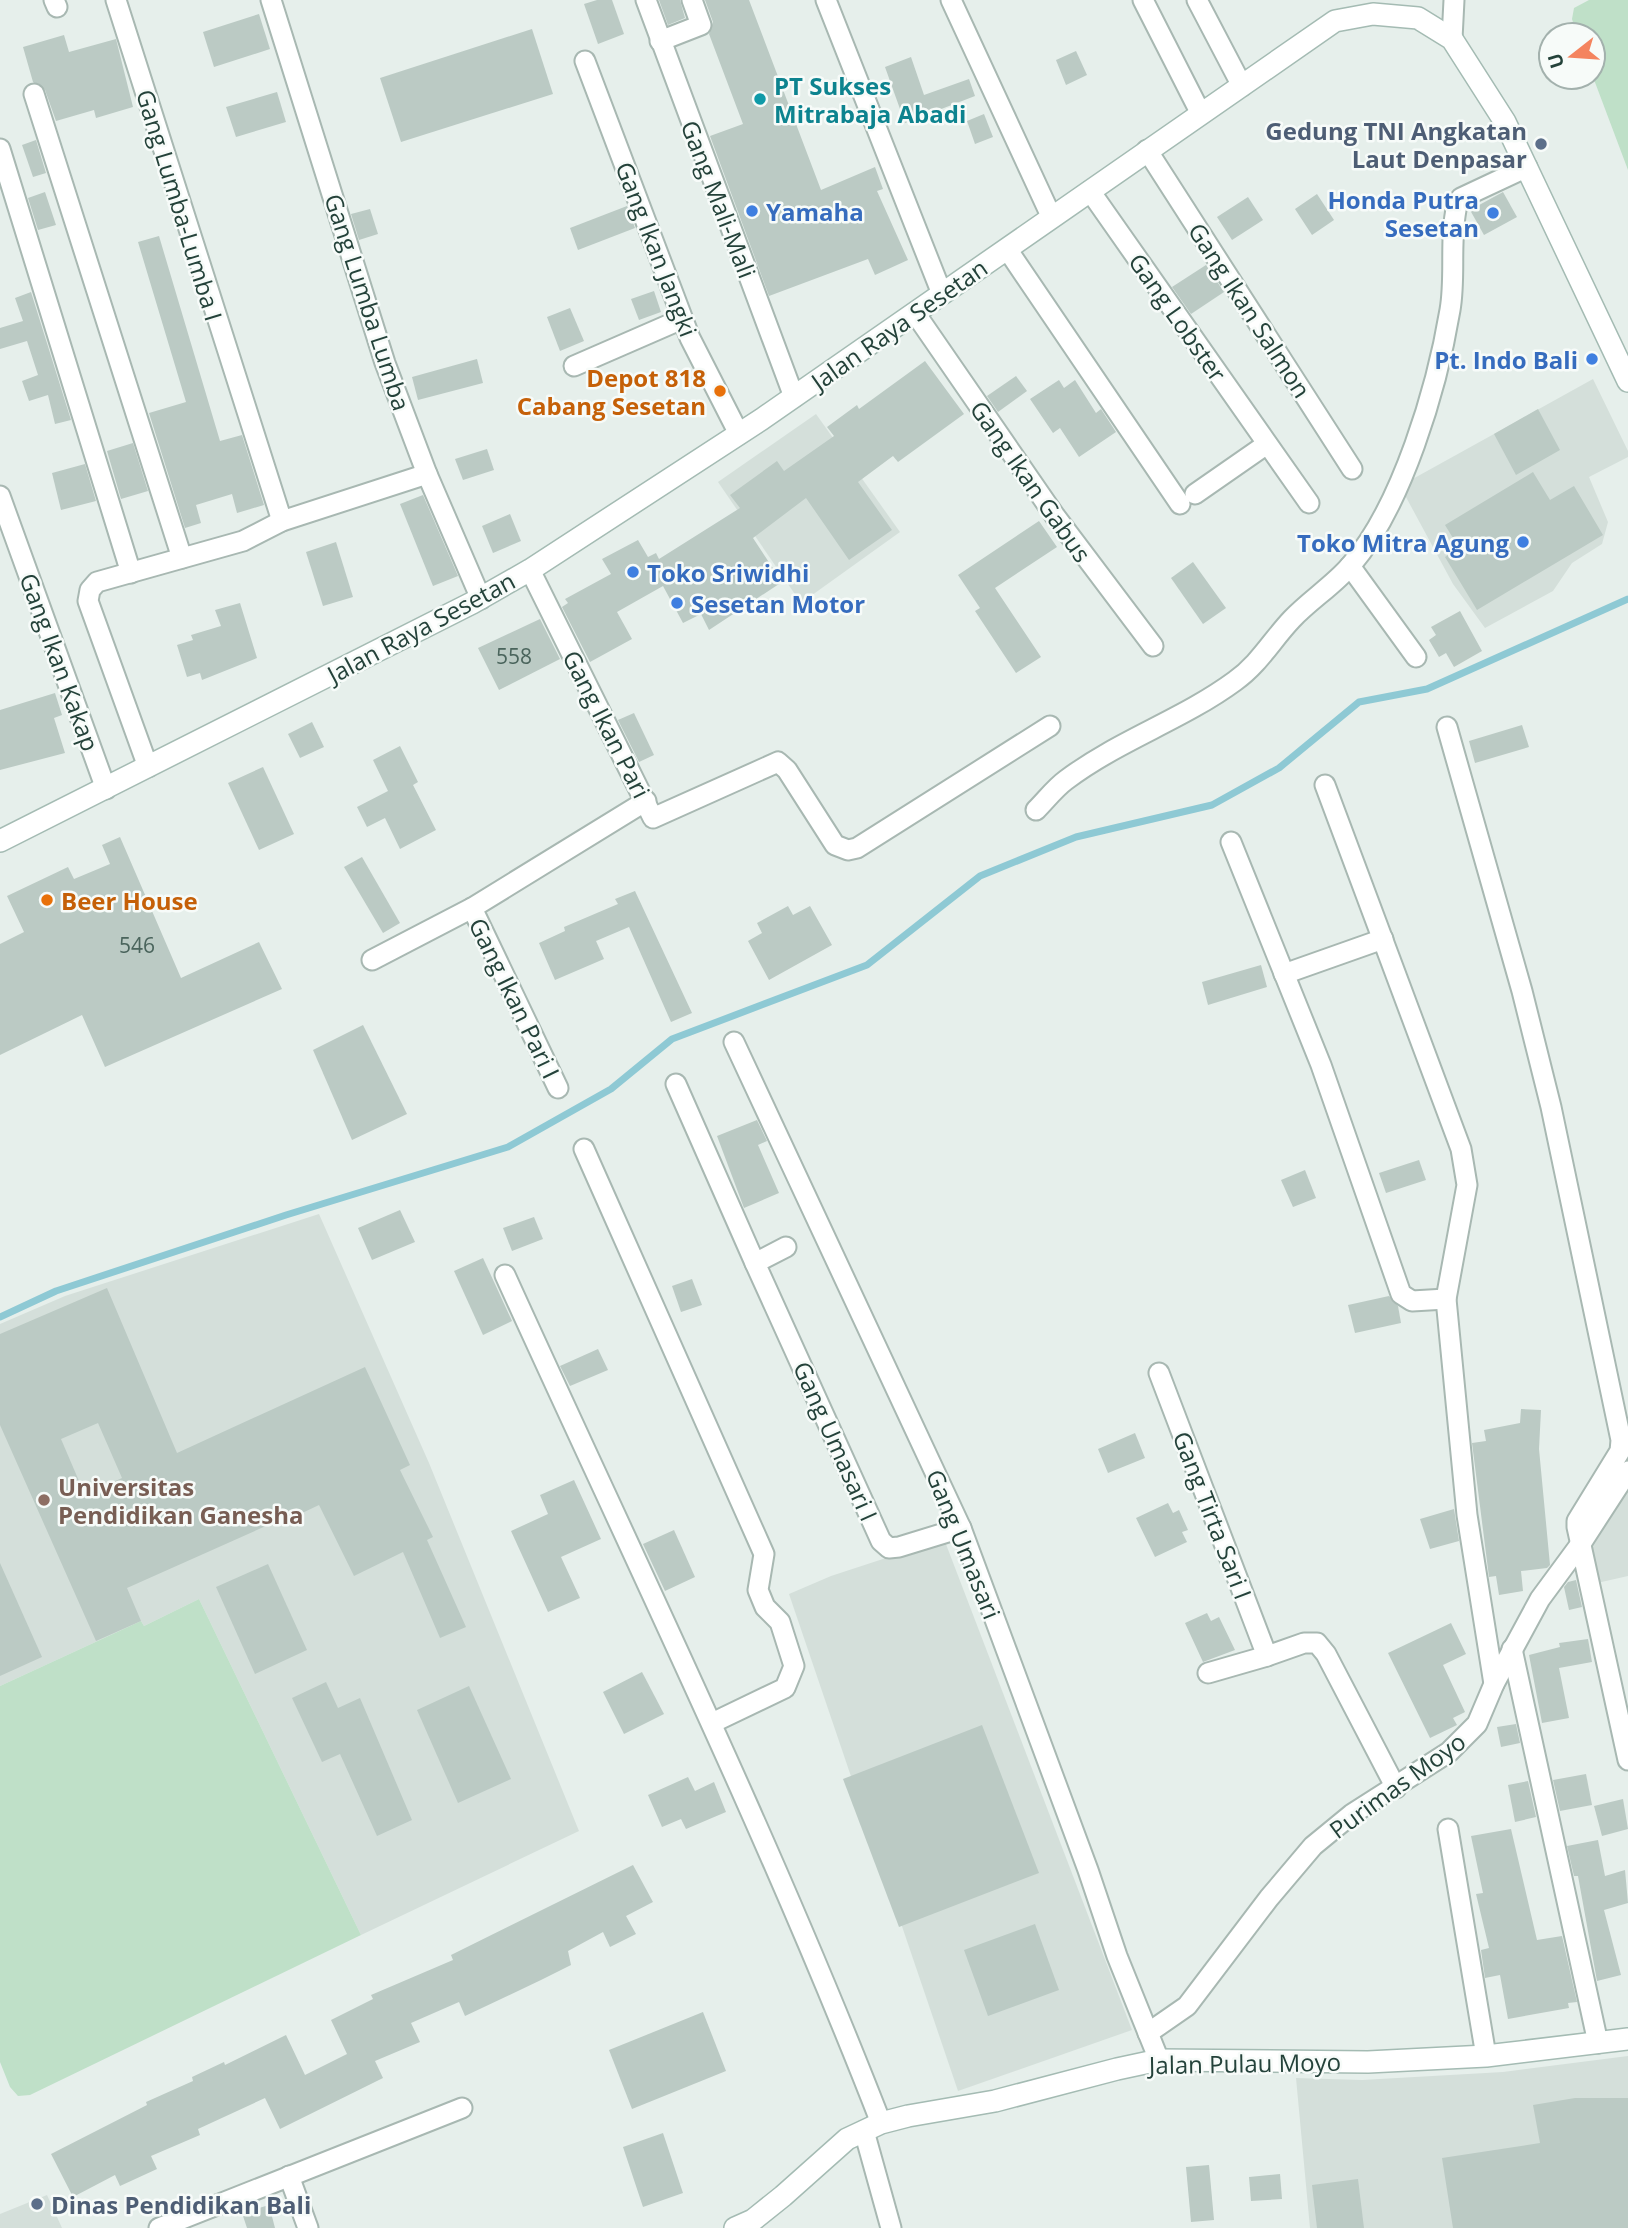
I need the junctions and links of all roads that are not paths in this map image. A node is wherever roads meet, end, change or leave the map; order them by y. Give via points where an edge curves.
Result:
1 (116, 0) edge
2 (271, 0) edge
3 (646, 0) edge
4 (692, 0) edge
5 (826, 0) edge
6 (951, 0) edge
7 (1143, 0) edge
8 (1196, 0) edge
9 (1354, 0) edge
10 (1454, 0) edge
11 (1413, 9) edge
12 (1335, 21) junction
13 (1452, 38) junction
14 (660, 41) junction
15 (585, 61) dead end
16 (1242, 86) junction
17 (34, 94) dead end
18 (1200, 114) junction
19 (0, 149) edge
20 (1147, 150) junction
21 (1527, 167) junction
22 (1090, 191) junction
23 (1051, 216) junction
24 (1007, 249) junction
25 (942, 293) junction
26 (915, 313) junction
27 (682, 318) junction
28 (574, 366) dead end
29 (1628, 381) edge
30 (794, 397) junction
31 (739, 434) junction
32 (1267, 444) junction
33 (1352, 469) dead end
34 (427, 474) junction
35 (0, 496) edge
36 (1308, 503) dead end
37 (282, 521) junction
38 (182, 558) junction
39 (1350, 566) junction
40 (530, 570) junction
41 (131, 573) junction
42 (481, 598) junction
43 (1153, 646) dead end
44 (1416, 657) dead end
45 (1051, 726) dead end
46 (1447, 727) dead end
47 (148, 767) junction
48 (1325, 785) dead end
49 (106, 789) junction
50 (646, 801) junction
51 (1037, 810) dead end
52 (0, 841) edge
53 (1231, 842) dead end
54 (472, 908) junction
55 (1382, 939) junction
56 (372, 960) dead end
57 (1284, 974) junction
58 (734, 1042) dead end
59 (676, 1084) dead end
60 (558, 1087) dead end
61 (584, 1149) dead end
62 (786, 1247) dead end
63 (755, 1263) junction
64 (505, 1275) dead end
65 (1446, 1299) junction
66 (1159, 1373) dead end
67 (1628, 1471) edge
68 (961, 1528) junction
69 (1583, 1542) junction
70 (1512, 1649) junction
71 (1267, 1656) junction
72 (1208, 1673) dead end
73 (1494, 1684) junction
74 (712, 1723) junction
75 (1628, 1760) edge
76 (1396, 1788) junction
77 (1448, 1829) dead end
78 (1148, 2033) junction
79 (1628, 2039) edge
80 (1598, 2043) junction
81 (1486, 2056) junction
82 (1159, 2060) junction
83 (462, 2108) dead end
84 (871, 2140) junction
85 (289, 2176) junction
86 (159, 2228) edge
87 (308, 2228) edge
88 (735, 2228) edge
89 (891, 2228) edge

1 - 37 street, Gang Lumba-Lumba I
2 - 34 street, Gang Lumba Lumba via 385,363
3 - 14 street, Gang Mali-Mali
4 - 14 street via 701,25
5 - 25 street
6 - 23 street
7 - 18 street
8 - 16 street
9 - 12 main road
10 - 13 street
11 - 12 main road, Jalan Raya Sesetan
11 - 13 main road, Jalan Raya Sesetan
12 - 16 main road, Jalan Raya Sesetan
13 - 21 main road, Jalan Raya Sesetan via 1485,86
14 - 30 street, Gang Mali-Mali
15 - 27 street, Gang Ikan Jangki
16 - 18 main road, Jalan Raya Sesetan
17 - 38 street
18 - 20 main road, Jalan Raya Sesetan
19 - 41 street
20 - 22 main road, Jalan Raya Sesetan
20 - 33 street, Gang Ikan Salmon
21 - 29 main road, Jalan Raya Sesetan
21 - 39 street via 1461,198 1457,205 1451,309 1428,399 1387,513
22 - 23 main road, Jalan Raya Sesetan
22 - 32 street, Gang Lobster
23 - 24 main road, Jalan Raya Sesetan
24 - 25 main road, Jalan Raya Sesetan
24 - 32 street via 1187,499
25 - 26 main road, Jalan Raya Sesetan
26 - 30 main road, Jalan Raya Sesetan
26 - 43 street, Gang Ikan Gabus via 1055,516
27 - 28 street
27 - 31 street, Gang Ikan Jangki
30 - 31 main road, Jalan Raya Sesetan
31 - 40 main road, Jalan Raya Sesetan
32 - 36 street, Gang Lobster
34 - 37 street
34 - 42 street, Gang Lumba Lumba
35 - 49 street, Gang Ikan Kakap
37 - 38 street via 243,541
38 - 41 street
39 - 44 street
39 - 51 street via 1306,604 1261,660 1235,682 1171,722 1092,762
40 - 42 main road, Jalan Raya Sesetan
40 - 50 street, Gang Ikan Pari
41 - 47 street via 97,582 88,601
42 - 47 main road, Jalan Raya Sesetan
45 - 50 street, Gang Ikan Pari via 848,850 835,845 778,762 653,818
46 - 69 street via 1551,1107 1620,1440 1620,1451 1577,1521
47 - 49 main road, Jalan Raya Sesetan
48 - 55 street
49 - 52 main road, Jalan Raya Sesetan
50 - 54 street, Gang Ikan Pari I
53 - 57 street
54 - 56 street, Gang Ikan Pari I
54 - 60 street, Gang Ikan Pari I
55 - 57 street
55 - 65 street via 1461,1149 1467,1185
57 - 65 street via 1401,1294 1412,1301
58 - 68 street, Gang Umasari
59 - 63 street, Gang Umasari I
61 - 74 street via 764,1553 758,1590 765,1607 780,1622 794,1666 785,1688
62 - 63 street
63 - 68 street, Gang Umasari I via 881,1541 889,1548 899,1547
64 - 74 street
65 - 73 street via 1466,1515
66 - 71 street, Gang Tirta Sari I
67 - 69 street, Purimas Moyo
68 - 78 street, Gang Umasari
69 - 70 street, Purimas Moyo via 1540,1600
69 - 75 street
70 - 73 street, Purimas Moyo
70 - 80 street
71 - 72 street
71 - 76 street via 1317,1643
73 - 76 street, Purimas Moyo via 1477,1724 1462,1741
74 - 84 street via 843,2025
76 - 78 street, Purimas Moyo via 1352,1814 1313,1846 1187,2006
77 - 81 street
78 - 82 street, Gang Umasari
79 - 80 main road, Jalan Pulau Moyo
80 - 81 main road, Jalan Pulau Moyo
81 - 82 main road, Jalan Pulau Moyo via 1356,2062
82 - 84 main road, Jalan Pulau Moyo via 995,2101 908,2116
83 - 85 street
84 - 88 main road, Jalan Pulau Moyo via 847,2139 753,2220
84 - 89 street
85 - 86 street
85 - 87 street

